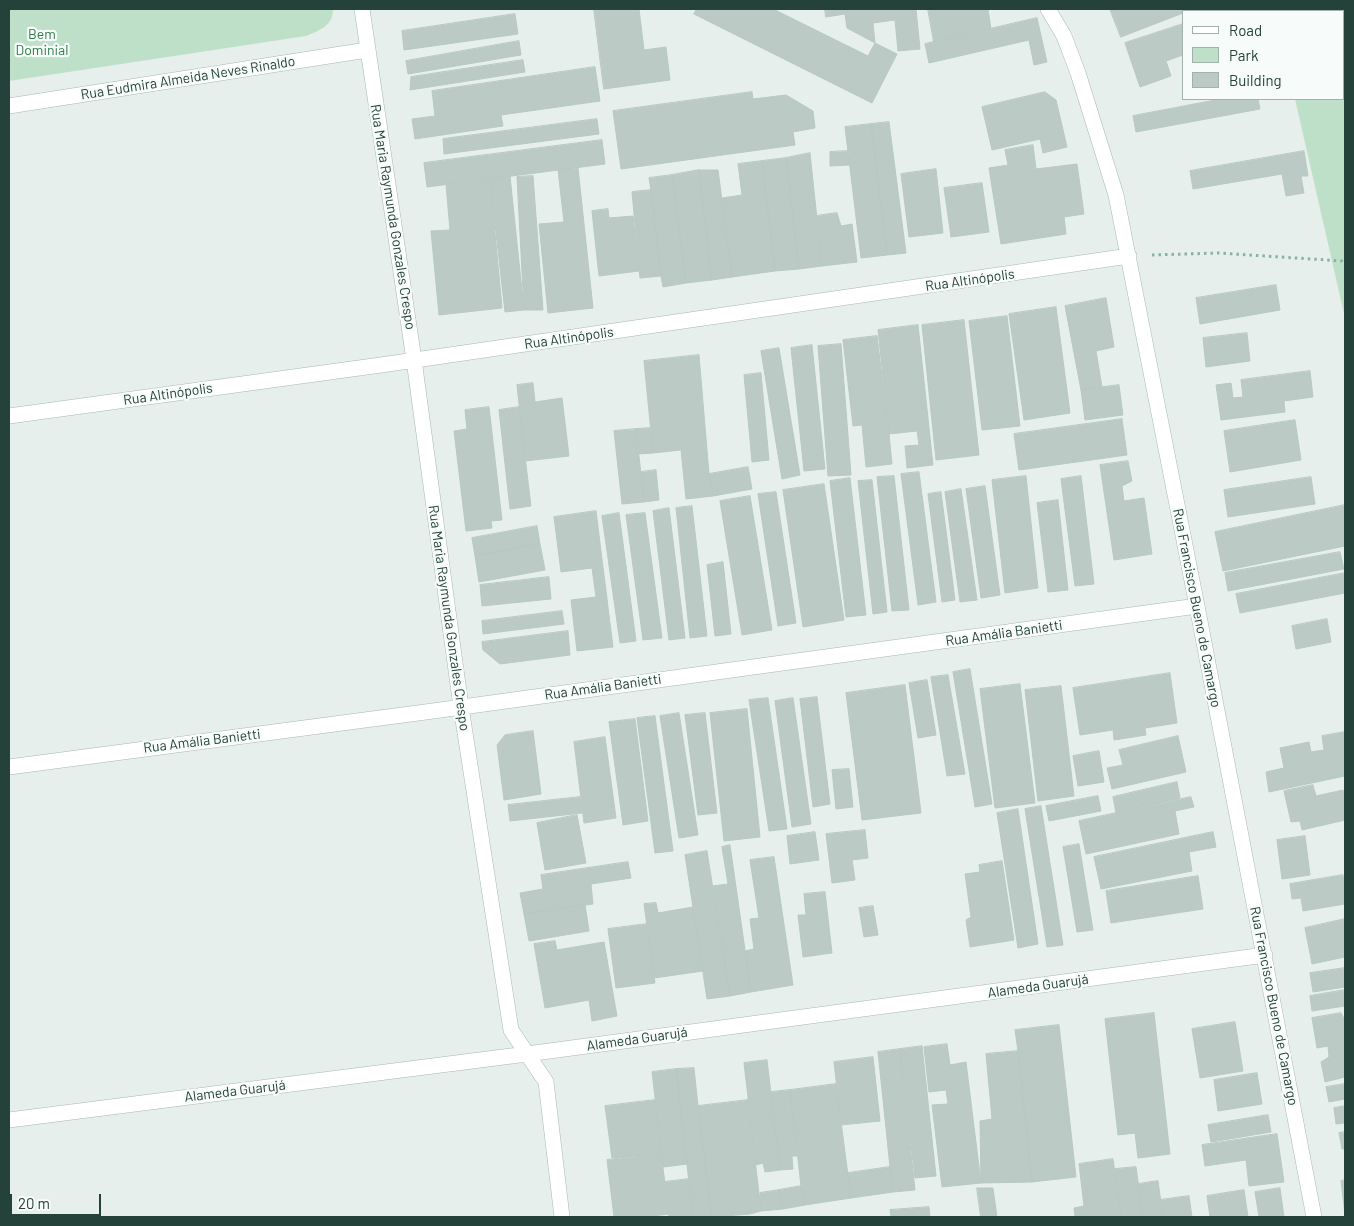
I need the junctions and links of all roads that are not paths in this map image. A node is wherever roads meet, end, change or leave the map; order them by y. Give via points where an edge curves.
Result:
1 (362, 9) edge
2 (1048, 9) edge
3 (367, 50) junction
4 (9, 106) edge
5 (1128, 256) junction
6 (414, 360) junction
7 (9, 416) edge
8 (1197, 606) junction
9 (461, 707) junction
10 (9, 767) edge
11 (1264, 955) junction
12 (527, 1054) junction
13 (9, 1120) edge
14 (562, 1217) edge
15 (1314, 1217) edge

1 - 3 street, Rua Maria Raymunda Gonzales Crespo
2 - 5 street, Rua Francisco Bueno de Camargo via 1064,36 1078,73 1116,195
3 - 4 street, Rua Eudmira Almeida Neves Rinaldo
3 - 6 street, Rua Maria Raymunda Gonzales Crespo
5 - 6 street, Rua Altinópolis
5 - 8 street, Rua Francisco Bueno de Camargo
6 - 7 street, Rua Altinópolis
6 - 9 street, Rua Maria Raymunda Gonzales Crespo
8 - 9 street, Rua Amália Banietti
8 - 11 street, Rua Francisco Bueno de Camargo
9 - 10 street, Rua Amália Banietti
9 - 12 street, Rua Maria Raymunda Gonzales Crespo via 511,1030
11 - 12 street, Alameda Guarujá
11 - 15 street, Rua Francisco Bueno de Camargo
12 - 13 street, Alameda Guarujá
12 - 14 street, Rua Maria Raymunda Gonzales Crespo via 546,1082

